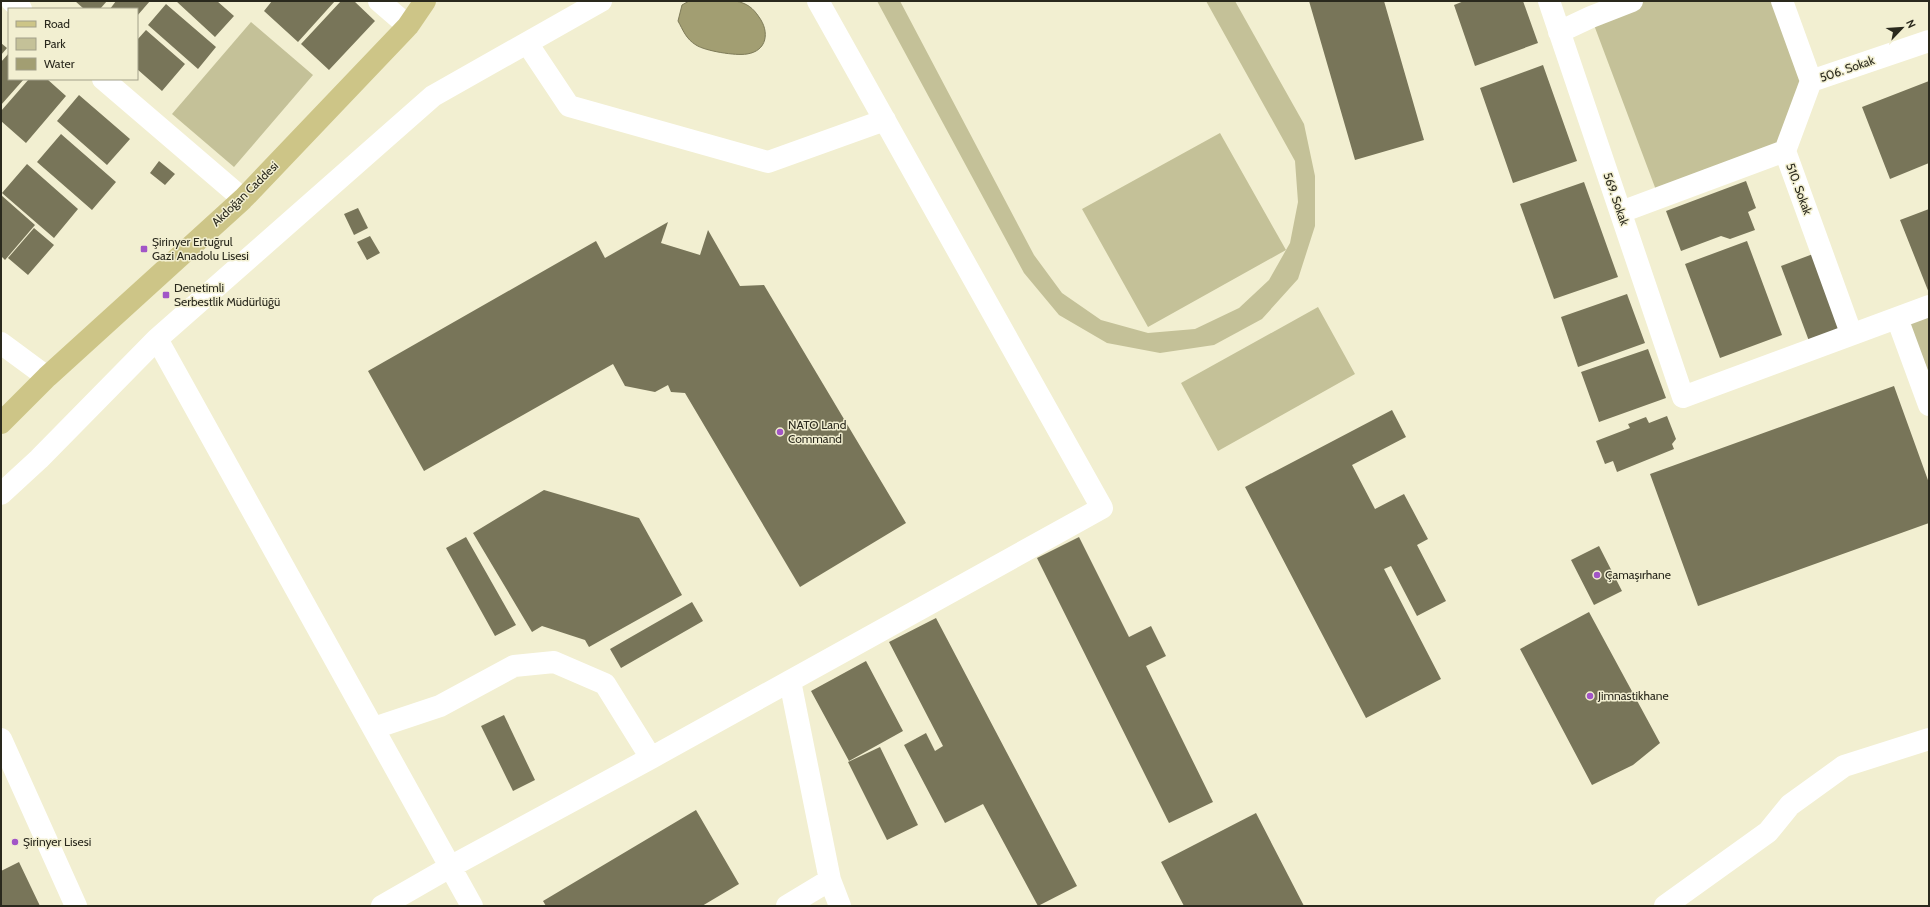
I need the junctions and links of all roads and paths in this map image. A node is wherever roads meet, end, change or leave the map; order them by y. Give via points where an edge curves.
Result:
1 (12, 1) edge
2 (379, 1) edge
3 (425, 1) edge
4 (601, 1) edge
5 (818, 1) edge
6 (1549, 1) edge
7 (1632, 1) edge
8 (1782, 1) edge
9 (20, 8) edge
10 (408, 26) junction
11 (1559, 32) junction
12 (1929, 41) edge
13 (527, 43) junction
14 (104, 80) edge
15 (1811, 81) junction
16 (885, 120) junction
17 (1785, 151) junction
18 (243, 199) junction
19 (1621, 212) junction
20 (1929, 306) edge
21 (1897, 318) junction
22 (1851, 333) junction
23 (158, 338) junction
24 (1, 344) edge
25 (47, 377) junction
26 (1929, 405) edge
27 (1, 423) edge
28 (1, 494) edge
29 (790, 681) junction
30 (374, 728) junction
31 (1, 739) edge
32 (1929, 739) edge
33 (651, 758) junction
34 (450, 867) junction
35 (830, 880) junction
36 (76, 906) edge
37 (382, 906) edge
38 (472, 906) edge
39 (787, 906) edge
40 (840, 906) edge
41 (1665, 906) edge

1 - 9 street
2 - 10 street
3 - 10 main road, Akdoğan Caddesi
4 - 13 street
5 - 16 street
6 - 11 street, 569. Sokak
7 - 11 street via 1590,16
8 - 15 street
10 - 18 main road, Akdoğan Caddesi
11 - 19 street, 569. Sokak
12 - 15 street, 506. Sokak
13 - 16 street via 569,106 768,162
13 - 23 street via 433,96
14 - 18 street
15 - 17 street, 510. Sokak
16 - 29 street via 1102,508
17 - 19 street
17 - 22 street, 510. Sokak
18 - 25 main road, Akdoğan Caddesi
19 - 22 street, 569. Sokak via 1683,396
20 - 21 street
21 - 22 street
21 - 26 street
23 - 28 street
23 - 30 street
24 - 25 street
25 - 27 main road, Akdoğan Caddesi
29 - 33 street
29 - 35 street
30 - 33 street via 440,706 514,666 554,662 605,684
30 - 34 street
31 - 36 street
32 - 41 street via 1844,766 1790,805 1768,832
33 - 34 street
34 - 37 street
34 - 38 street
35 - 39 street
35 - 40 street

